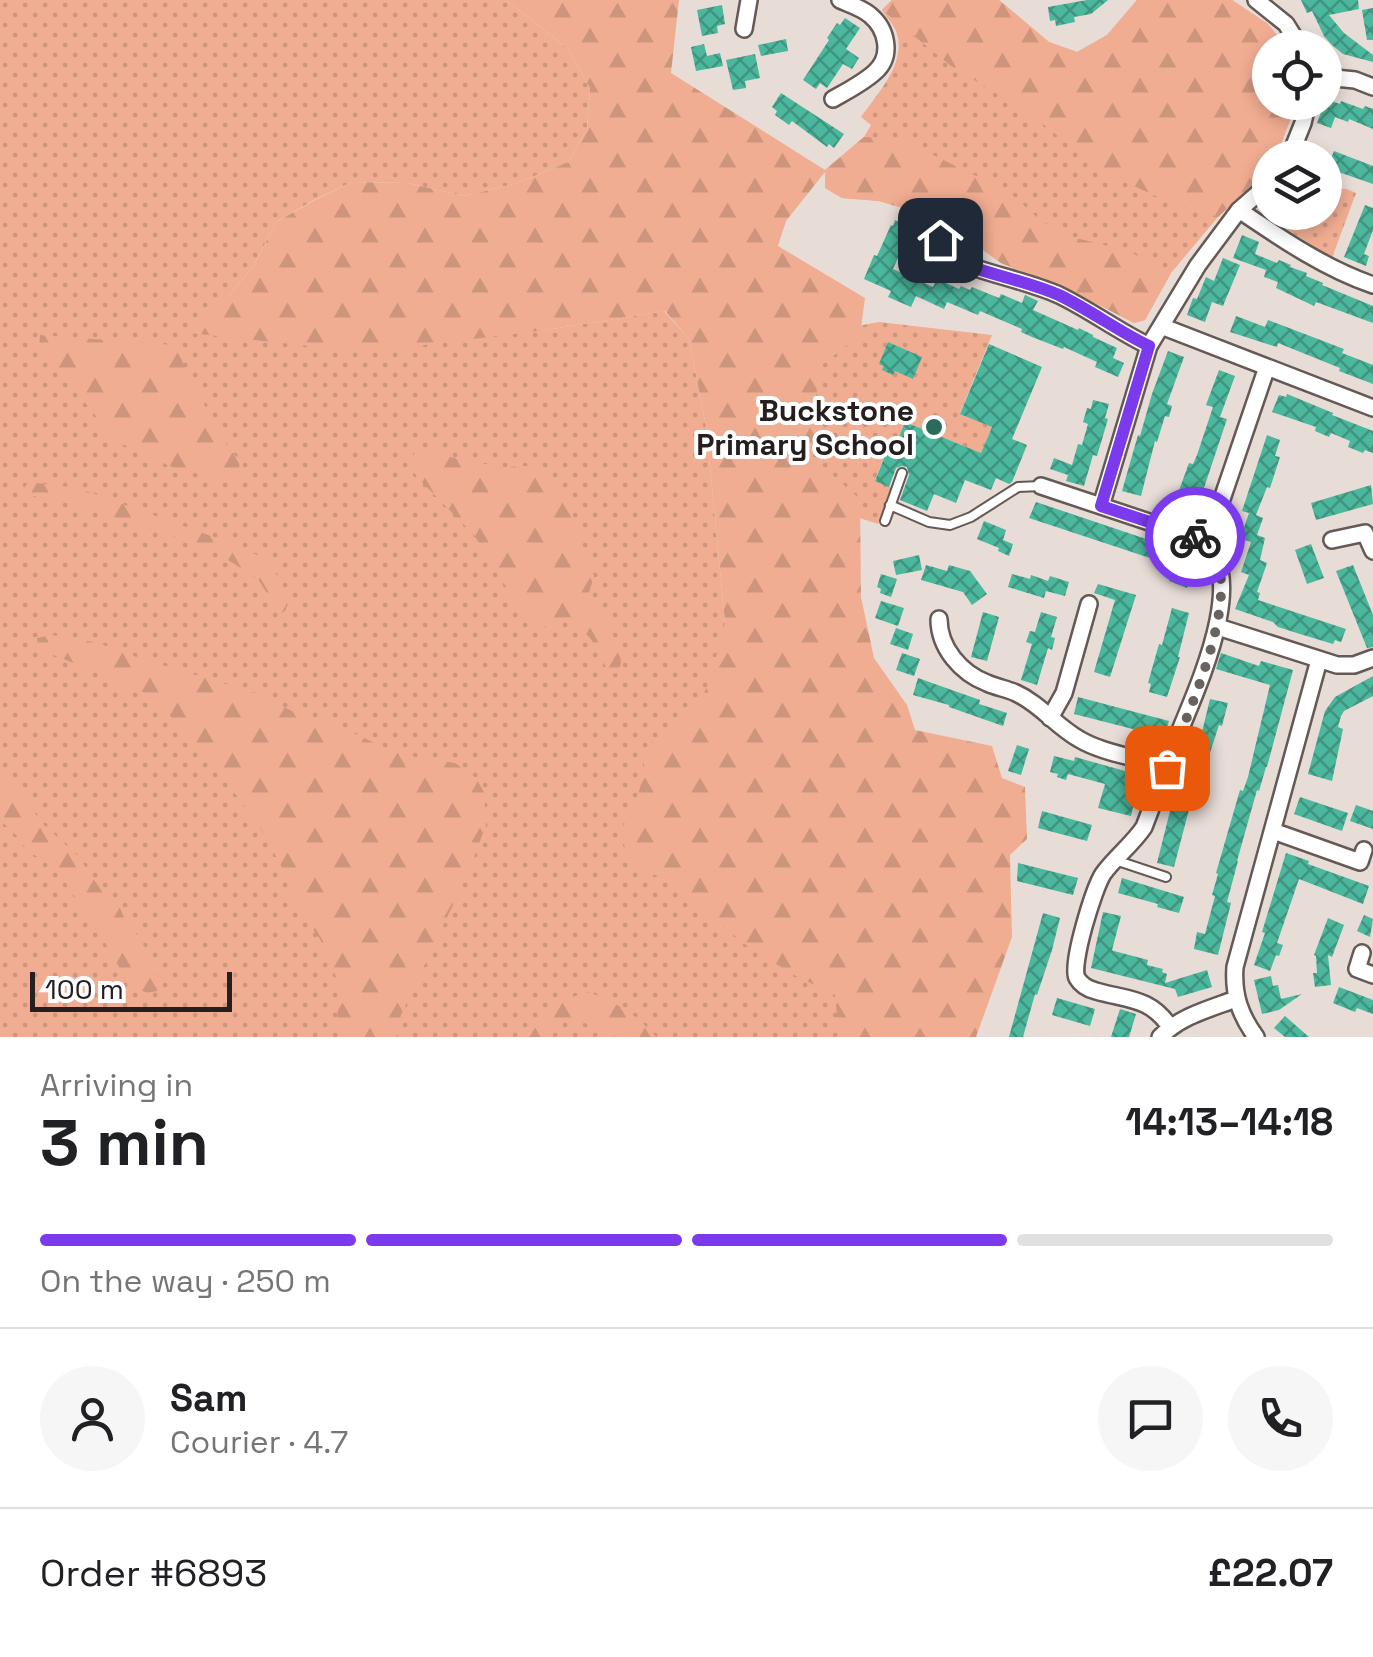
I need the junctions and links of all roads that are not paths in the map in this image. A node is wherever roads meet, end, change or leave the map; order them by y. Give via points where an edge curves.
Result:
1 (749, 0) edge
2 (840, 0) edge
3 (1256, 0) edge
4 (744, 30) dead end
5 (1290, 30) edge
6 (1342, 79) edge
7 (1373, 86) edge
8 (833, 98) dead end
9 (1252, 199) edge
10 (1239, 210) junction
11 (937, 251) dead end
12 (1373, 285) edge
13 (1161, 326) junction
14 (1149, 346) junction
15 (1267, 367) junction
16 (1373, 408) edge
17 (902, 474) dead end
18 (1041, 486) joint
19 (890, 505) junction
20 (1101, 506) junction
21 (884, 521) dead end
22 (1332, 540) dead end
23 (1207, 543) junction
24 (1373, 551) edge
25 (1090, 604) dead end
26 (939, 619) dead end
27 (1218, 627) junction
28 (1373, 658) edge
29 (1319, 660) junction
30 (1050, 718) junction
31 (1167, 768) junction
32 (1274, 831) junction
33 (1364, 850) dead end
34 (1116, 860) junction
35 (1166, 877) dead end
36 (1362, 953) dead end
37 (1373, 974) edge
38 (1236, 998) junction
39 (1165, 1032) edge
40 (1256, 1037) edge

1 - 4 street
2 - 8 street via 869,14 888,46 876,71
3 - 5 street
6 - 7 street
9 - 10 street
10 - 12 street via 1330,268
10 - 13 street
11 - 14 street via 1062,296
13 - 14 street
13 - 15 street
14 - 20 street
15 - 16 street
15 - 23 street
17 - 19 lane
18 - 19 lane via 1018,487 950,525
18 - 20 street
19 - 21 lane
20 - 23 street
22 - 24 street via 1365,533
23 - 27 street via 1220,568
25 - 30 street
26 - 30 street via 951,656 969,674 1016,693
27 - 29 street
27 - 31 street
28 - 29 street via 1354,666
29 - 32 street
30 - 31 street via 1084,742
31 - 34 street via 1144,827
32 - 33 street via 1360,862
32 - 38 street via 1238,952
34 - 35 lane
34 - 39 street via 1095,890 1076,976 1090,990 1156,1010
36 - 37 street via 1357,968
38 - 39 street
38 - 40 street

